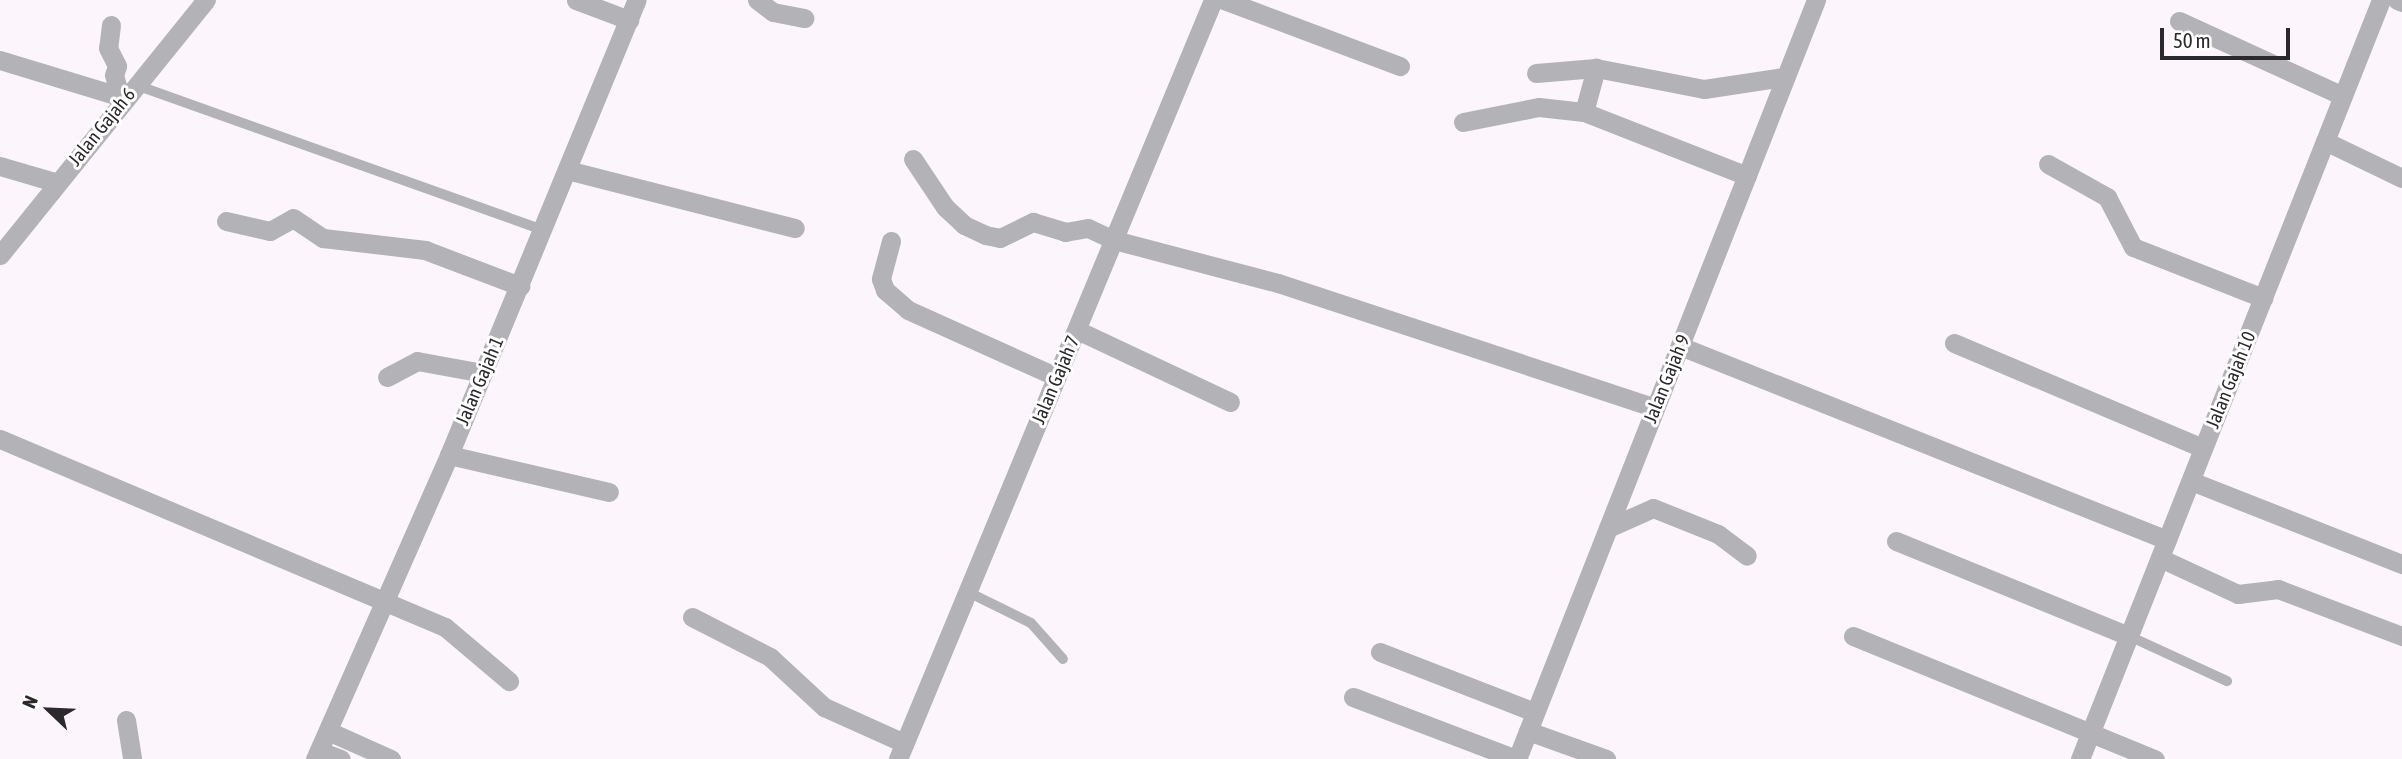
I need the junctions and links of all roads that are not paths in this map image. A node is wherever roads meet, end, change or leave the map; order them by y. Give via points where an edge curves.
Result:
1 (205, 0) edge
2 (576, 0) edge
3 (637, 0) edge
4 (757, 0) edge
5 (1213, 0) edge
6 (1224, 0) edge
7 (1816, 0) edge
8 (2381, 0) edge
9 (804, 18) dead end
10 (629, 20) junction
11 (2179, 21) dead end
12 (111, 25) dead end
13 (0, 60) edge
14 (1400, 66) dead end
15 (1596, 68) junction
16 (1536, 74) dead end
17 (1783, 77) junction
18 (127, 92) junction
19 (2343, 96) junction
20 (1584, 112) junction
21 (1463, 122) dead end
22 (2325, 141) junction
23 (913, 159) dead end
24 (2048, 164) dead end
25 (0, 166) edge
26 (567, 170) junction
27 (1747, 176) junction
28 (2402, 178) edge
29 (58, 183) junction
30 (226, 221) dead end
31 (795, 228) dead end
32 (543, 230) junction
33 (1114, 240) junction
34 (891, 241) dead end
35 (0, 256) edge
36 (520, 286) junction
37 (2263, 298) junction
38 (1076, 330) junction
39 (1954, 343) dead end
40 (1680, 346) junction
41 (483, 373) junction
42 (387, 377) dead end
43 (1057, 377) junction
44 (1230, 402) dead end
45 (1655, 408) junction
46 (0, 439) edge
47 (2203, 449) junction
48 (449, 455) junction
49 (2190, 481) junction
50 (609, 492) dead end
51 (1608, 528) junction
52 (2167, 540) junction
53 (1896, 541) dead end
54 (1747, 556) dead end
55 (2160, 558) junction
56 (2402, 564) edge
57 (968, 592) junction
58 (383, 601) junction
59 (692, 617) dead end
60 (1853, 636) dead end
61 (2129, 636) junction
62 (2402, 636) edge
63 (1380, 652) dead end
64 (1063, 659) dead end
65 (509, 681) dead end
66 (2227, 681) dead end
67 (1353, 697) dead end
68 (1535, 712) junction
69 (126, 720) dead end
70 (328, 731) junction
71 (1528, 731) junction
72 (2090, 734) junction
73 (901, 751) edge
74 (317, 755) edge
75 (132, 759) edge
76 (341, 759) edge
77 (391, 759) edge
78 (1516, 759) edge
79 (1606, 759) edge
80 (2081, 759) edge
81 (2155, 759) edge

1 - 18 street, Jalan Gajah 6
2 - 10 street
3 - 10 street, Jalan Gajah 1
4 - 9 street via 774,12
5 - 33 street, Jalan Gajah 7
6 - 14 street
7 - 17 street, Jalan Gajah 9
8 - 19 street, Jalan Gajah 10
10 - 26 street, Jalan Gajah 1
11 - 19 street
12 - 18 street via 108,48 117,66 114,75
13 - 18 street
15 - 16 street
15 - 17 street via 1704,89
15 - 20 street
17 - 27 street, Jalan Gajah 9
18 - 29 street, Jalan Gajah 6
18 - 32 lane
19 - 22 street, Jalan Gajah 10
20 - 21 street via 1539,107
20 - 27 street
22 - 28 street
22 - 37 street, Jalan Gajah 10
23 - 33 street via 945,207 964,225 985,235 1000,239 1033,222 1065,232 1085,227
24 - 37 street via 2107,197 2133,247
25 - 29 street
26 - 31 street
26 - 32 street, Jalan Gajah 1
27 - 40 street, Jalan Gajah 9
29 - 35 street, Jalan Gajah 6
30 - 36 street via 270,231 293,218 323,238 425,250
32 - 36 street, Jalan Gajah 1
33 - 38 street, Jalan Gajah 7
33 - 45 street via 1278,284
34 - 43 street via 881,279 885,290 908,310
36 - 41 street, Jalan Gajah 1
37 - 47 street, Jalan Gajah 10
38 - 43 street, Jalan Gajah 7
38 - 44 street
39 - 47 street
40 - 45 street, Jalan Gajah 9
40 - 52 street
41 - 42 street via 417,361
41 - 48 street, Jalan Gajah 1
43 - 57 street, Jalan Gajah 7
45 - 51 street, Jalan Gajah 9
46 - 58 street
47 - 49 street, Jalan Gajah 10
48 - 50 street
48 - 58 street, Jalan Gajah 1
49 - 52 street, Jalan Gajah 10
49 - 56 street
51 - 54 street via 1653,508 1718,534
51 - 68 street, Jalan Gajah 9
52 - 55 street, Jalan Gajah 10
53 - 61 street
55 - 61 street, Jalan Gajah 10
55 - 62 street via 2238,594 2278,589
57 - 64 lane via 1031,624
57 - 73 street, Jalan Gajah 7
58 - 65 street via 458,634
58 - 70 street, Jalan Gajah 1
59 - 73 street via 770,657 824,707
60 - 72 street
61 - 66 lane
61 - 72 street, Jalan Gajah 10
63 - 68 street
67 - 78 street
68 - 71 street, Jalan Gajah 9
69 - 75 street
70 - 74 street, Jalan Gajah 1
70 - 77 street
71 - 78 street, Jalan Gajah 9
71 - 79 street
72 - 80 street, Jalan Gajah 10
72 - 81 street
74 - 76 street

